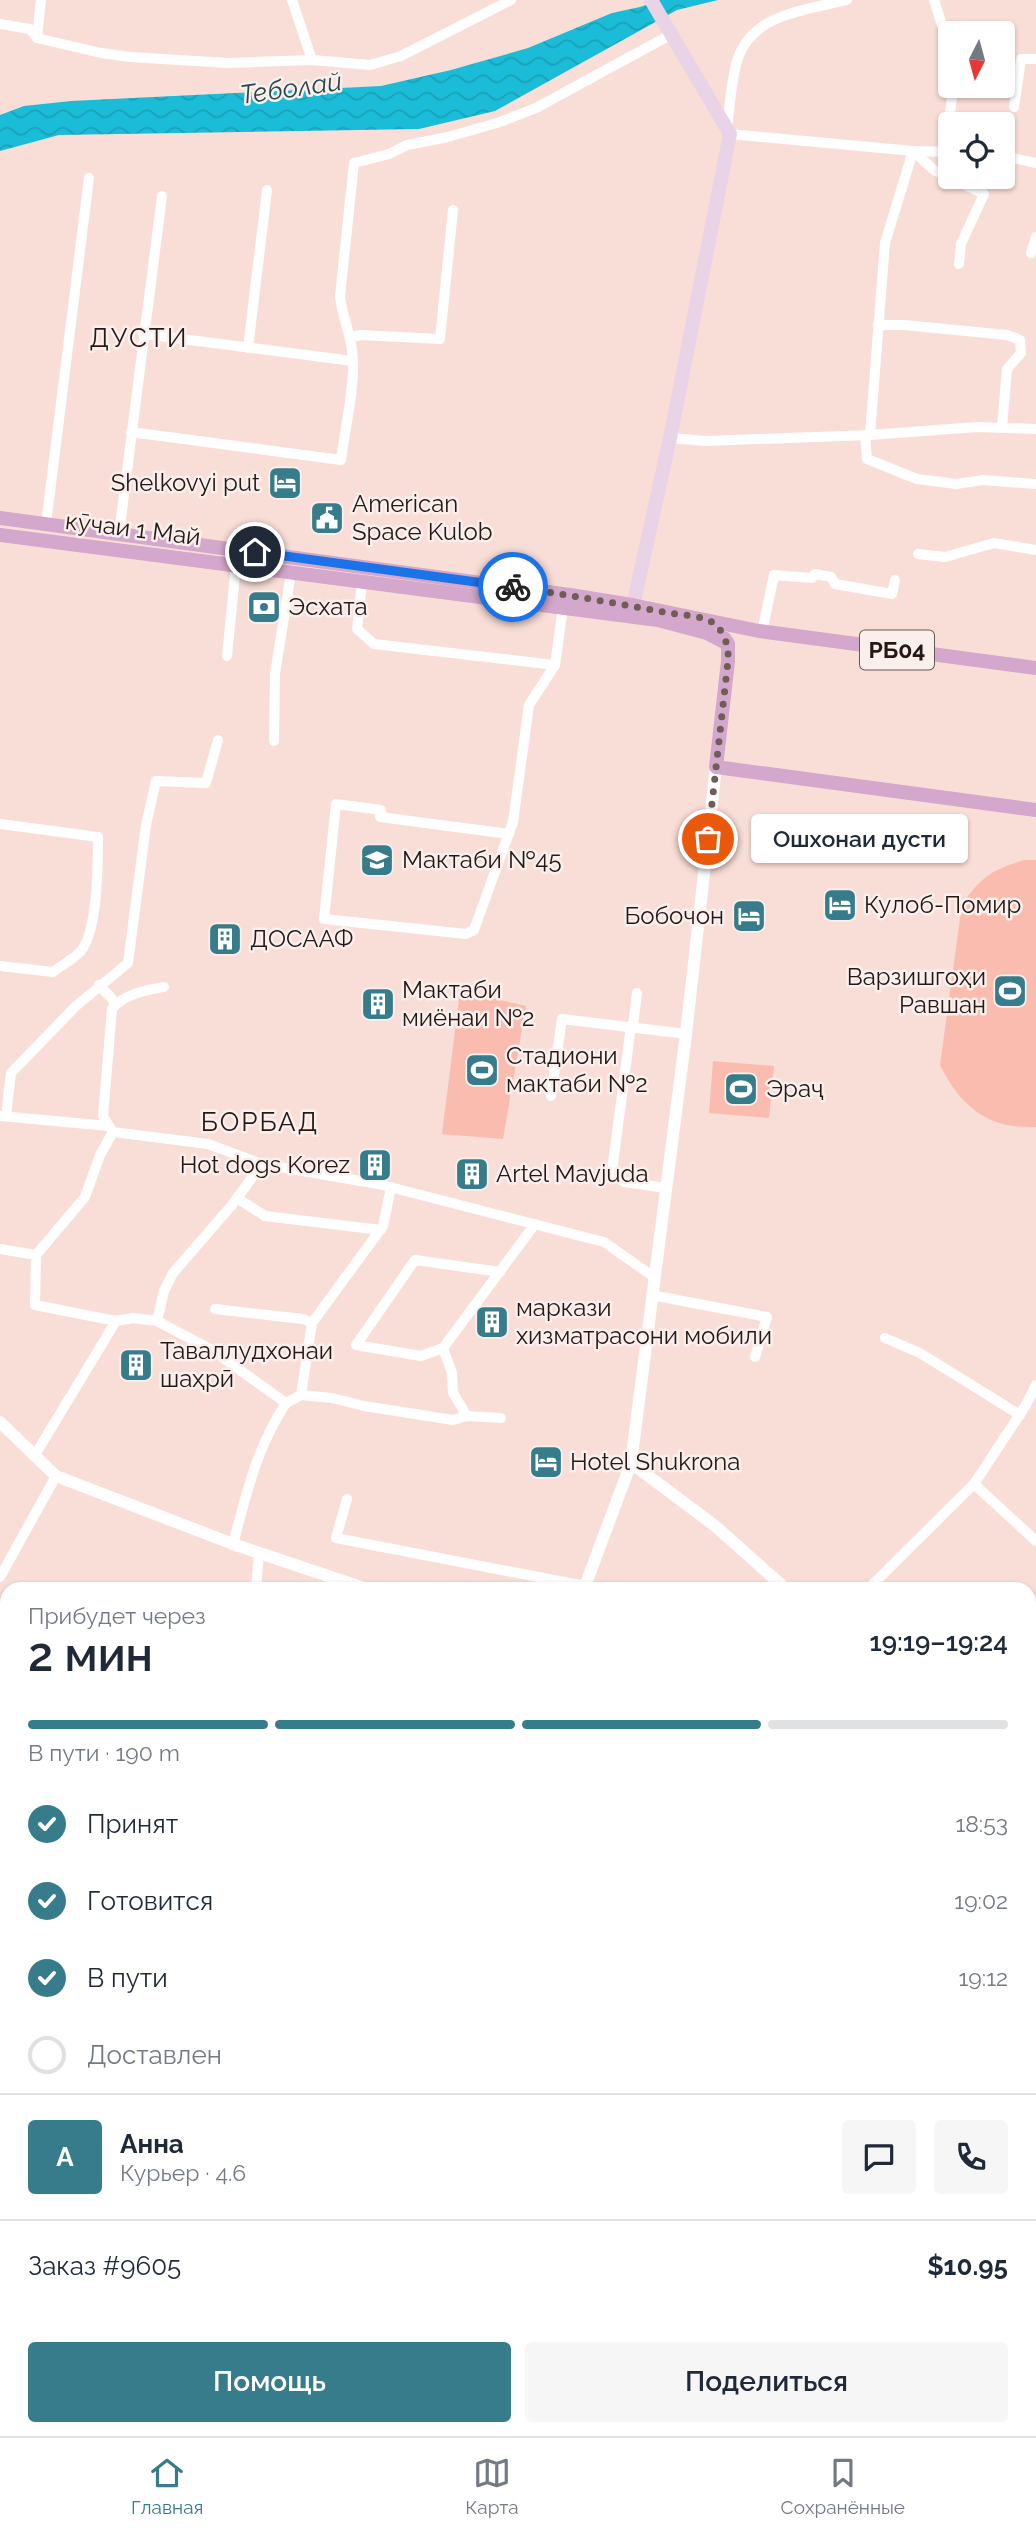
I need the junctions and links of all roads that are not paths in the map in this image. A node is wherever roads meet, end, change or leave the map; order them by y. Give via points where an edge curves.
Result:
1 (41, 0) edge
2 (292, 0) edge
3 (511, 0) edge
4 (651, 0) edge
5 (847, 0) edge
6 (934, 0) edge
7 (941, 21) edge
8 (0, 24) edge
9 (670, 29) junction
10 (37, 37) junction
11 (1036, 59) edge
12 (312, 60) junction
13 (1014, 107) dead end
14 (728, 131) junction
15 (913, 151) junction
16 (938, 152) edge
17 (1015, 159) edge
18 (1036, 163) edge
19 (89, 178) dead end
20 (267, 191) dead end
21 (162, 196) dead end
22 (453, 211) dead end
23 (1036, 237) edge
24 (1031, 253) dead end
25 (959, 264) dead end
26 (878, 325) junction
27 (144, 334) junction
28 (350, 337) junction
29 (248, 348) junction
30 (353, 361) junction
31 (1002, 427) junction
32 (1036, 429) edge
33 (131, 432) junction
34 (868, 435) junction
35 (670, 438) junction
36 (1036, 484) edge
37 (0, 519) edge
38 (46, 524) junction
39 (119, 534) junction
40 (0, 536) edge
41 (1036, 550) edge
42 (918, 554) dead end
43 (236, 565) junction
44 (291, 573) junction
45 (895, 580) dead end
46 (362, 583) junction
47 (563, 607) junction
48 (631, 610) junction
49 (712, 622) junction
50 (760, 632) junction
51 (728, 644) junction
52 (227, 656) dead end
53 (555, 665) junction
54 (1036, 668) edge
55 (218, 740) dead end
56 (274, 741) dead end
57 (716, 767) junction
58 (1036, 810) edge
59 (0, 824) edge
60 (509, 834) junction
61 (0, 966) edge
62 (99, 985) junction
63 (164, 987) dead end
64 (637, 993) dead end
65 (116, 1003) junction
66 (632, 1026) junction
67 (686, 1034) junction
68 (551, 1096) dead end
69 (3, 1116) edge
70 (111, 1129) junction
71 (262, 1164) junction
72 (391, 1187) junction
73 (666, 1188) junction
74 (237, 1198) junction
75 (535, 1224) junction
76 (381, 1230) junction
77 (0, 1249) edge
78 (36, 1255) junction
79 (500, 1272) junction
80 (654, 1277) junction
81 (651, 1295) junction
82 (215, 1309) dead end
83 (116, 1321) junction
84 (157, 1321) junction
85 (312, 1323) junction
86 (885, 1338) dead end
87 (443, 1348) junction
88 (755, 1357) dead end
89 (1036, 1385) edge
90 (300, 1395) junction
91 (286, 1403) junction
92 (1020, 1415) junction
93 (467, 1416) junction
94 (501, 1418) dead end
95 (0, 1422) edge
96 (35, 1454) junction
97 (631, 1462) junction
98 (56, 1476) junction
99 (974, 1484) junction
100 (346, 1499) dead end
101 (1036, 1541) edge
102 (233, 1544) junction
103 (259, 1553) junction
104 (0, 1577) edge
105 (257, 1582) edge
106 (346, 1582) edge
107 (560, 1582) edge
108 (587, 1582) edge
109 (778, 1582) edge
110 (875, 1582) edge

1 - 10 street
2 - 12 street
3 - 12 street via 401,57 370,65
4 - 9 main road
5 - 14 street via 786,15 752,34 738,58
6 - 7 street
8 - 10 street via 30,29
9 - 14 main road
9 - 28 street via 536,108 354,163 340,296
10 - 12 street via 130,57 228,63
11 - 13 street via 1021,59
14 - 15 street
14 - 35 main road
15 - 16 street
15 - 25 street via 934,170 984,194 961,244
15 - 26 street via 885,243
17 - 18 street
19 - 38 street
20 - 29 street
21 - 27 street
22 - 28 street via 440,339
23 - 24 street
26 - 31 street via 1007,335 1020,340 1021,353 1007,369
26 - 34 street
27 - 29 street
27 - 33 street
28 - 30 street
29 - 30 street
30 - 33 street via 341,460
31 - 32 street
31 - 34 street
33 - 39 street
34 - 35 street via 705,441
34 - 36 street via 867,459 910,477 956,484 983,480
35 - 48 main road
37 - 38 main road, кӯчаи 1 Май / РБ04
38 - 39 main road, кӯчаи 1 Май / РБ04
39 - 48 main road, кӯчаи 1 Май / РБ04
40 - 43 main road, кӯчаи 1 Май / РБ04
41 - 42 street via 994,543 945,557
43 - 44 main road, кӯчаи 1 Май / РБ04
43 - 52 street
44 - 46 main road, кӯчаи 1 Май / РБ04
44 - 56 street via 275,674
45 - 50 street via 892,594 835,584 831,577 815,574 812,578 774,575
46 - 47 main road, кӯчаи 1 Май / РБ04
46 - 53 street via 357,629 374,644
47 - 48 main road, кӯчаи 1 Май / РБ04
47 - 53 street
48 - 49 main road, кӯчаи 1 Май / РБ04
48 - 51 main road, кӯчаи 1 Май / РБ04
49 - 50 main road, кӯчаи 1 Май / РБ04
49 - 51 main road
50 - 51 main road via 739,635
50 - 54 main road, кӯчаи 1 Май / РБ04
51 - 57 main road
53 - 60 street via 529,705
55 - 62 street via 206,783 156,780 128,963
57 - 58 main road
57 - 67 street
59 - 61 street via 98,837 91,928 82,951 53,972
60 - 60 street via 474,930 466,934 324,919 336,804 381,810 380,817
62 - 65 street
62 - 69 street via 11,1073
63 - 65 street
64 - 66 street
65 - 70 street via 109,1031 103,1116
66 - 67 street
66 - 68 street via 562,1019
66 - 73 street via 612,1171 624,1182
67 - 73 street
69 - 70 street
70 - 71 street via 208,1144
70 - 78 street via 85,1196
71 - 72 street
71 - 74 street
72 - 75 street
72 - 76 street
73 - 80 street
74 - 76 street via 265,1216
74 - 84 street via 173,1273
75 - 79 street
75 - 80 street via 604,1242
76 - 85 street
77 - 78 street
78 - 83 street via 35,1305
79 - 87 street
79 - 87 street via 415,1260 356,1345 421,1356
80 - 81 street
81 - 88 street via 767,1317
81 - 97 street
82 - 85 street
83 - 84 street
83 - 96 street
84 - 91 street via 212,1350
85 - 90 street
86 - 92 street via 920,1353
87 - 93 street via 453,1393
89 - 92 street
90 - 91 street
90 - 93 street via 453,1420
91 - 102 street via 268,1429 251,1474
92 - 99 street
93 - 94 street
95 - 96 street
96 - 98 street
97 - 108 street
97 - 109 street via 714,1525
98 - 102 street
98 - 104 street
99 - 101 street
99 - 110 street
100 - 107 street via 336,1538
102 - 103 street
103 - 105 street
103 - 106 street

